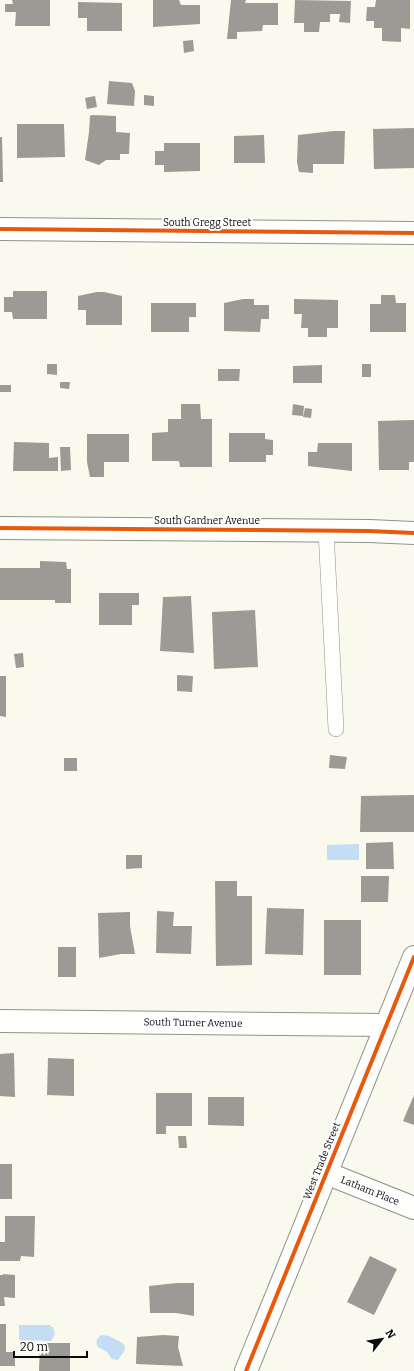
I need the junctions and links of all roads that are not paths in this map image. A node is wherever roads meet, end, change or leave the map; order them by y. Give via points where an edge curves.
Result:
1 (0, 230) edge
2 (414, 233) edge
3 (0, 528) edge
4 (326, 530) junction
5 (414, 533) edge
6 (336, 729) dead end
7 (414, 957) edge
8 (0, 1021) edge
9 (386, 1025) junction
10 (326, 1173) junction
11 (414, 1208) edge
12 (246, 1371) edge

1 - 2 street, South Gregg Street
3 - 4 street, South Gardner Avenue
4 - 5 street, South Gardner Avenue
4 - 6 lane
7 - 9 street, West Trade Street
8 - 9 street, South Turner Avenue
9 - 10 street, West Trade Street
10 - 11 street, Latham Place
10 - 12 street, West Trade Street

